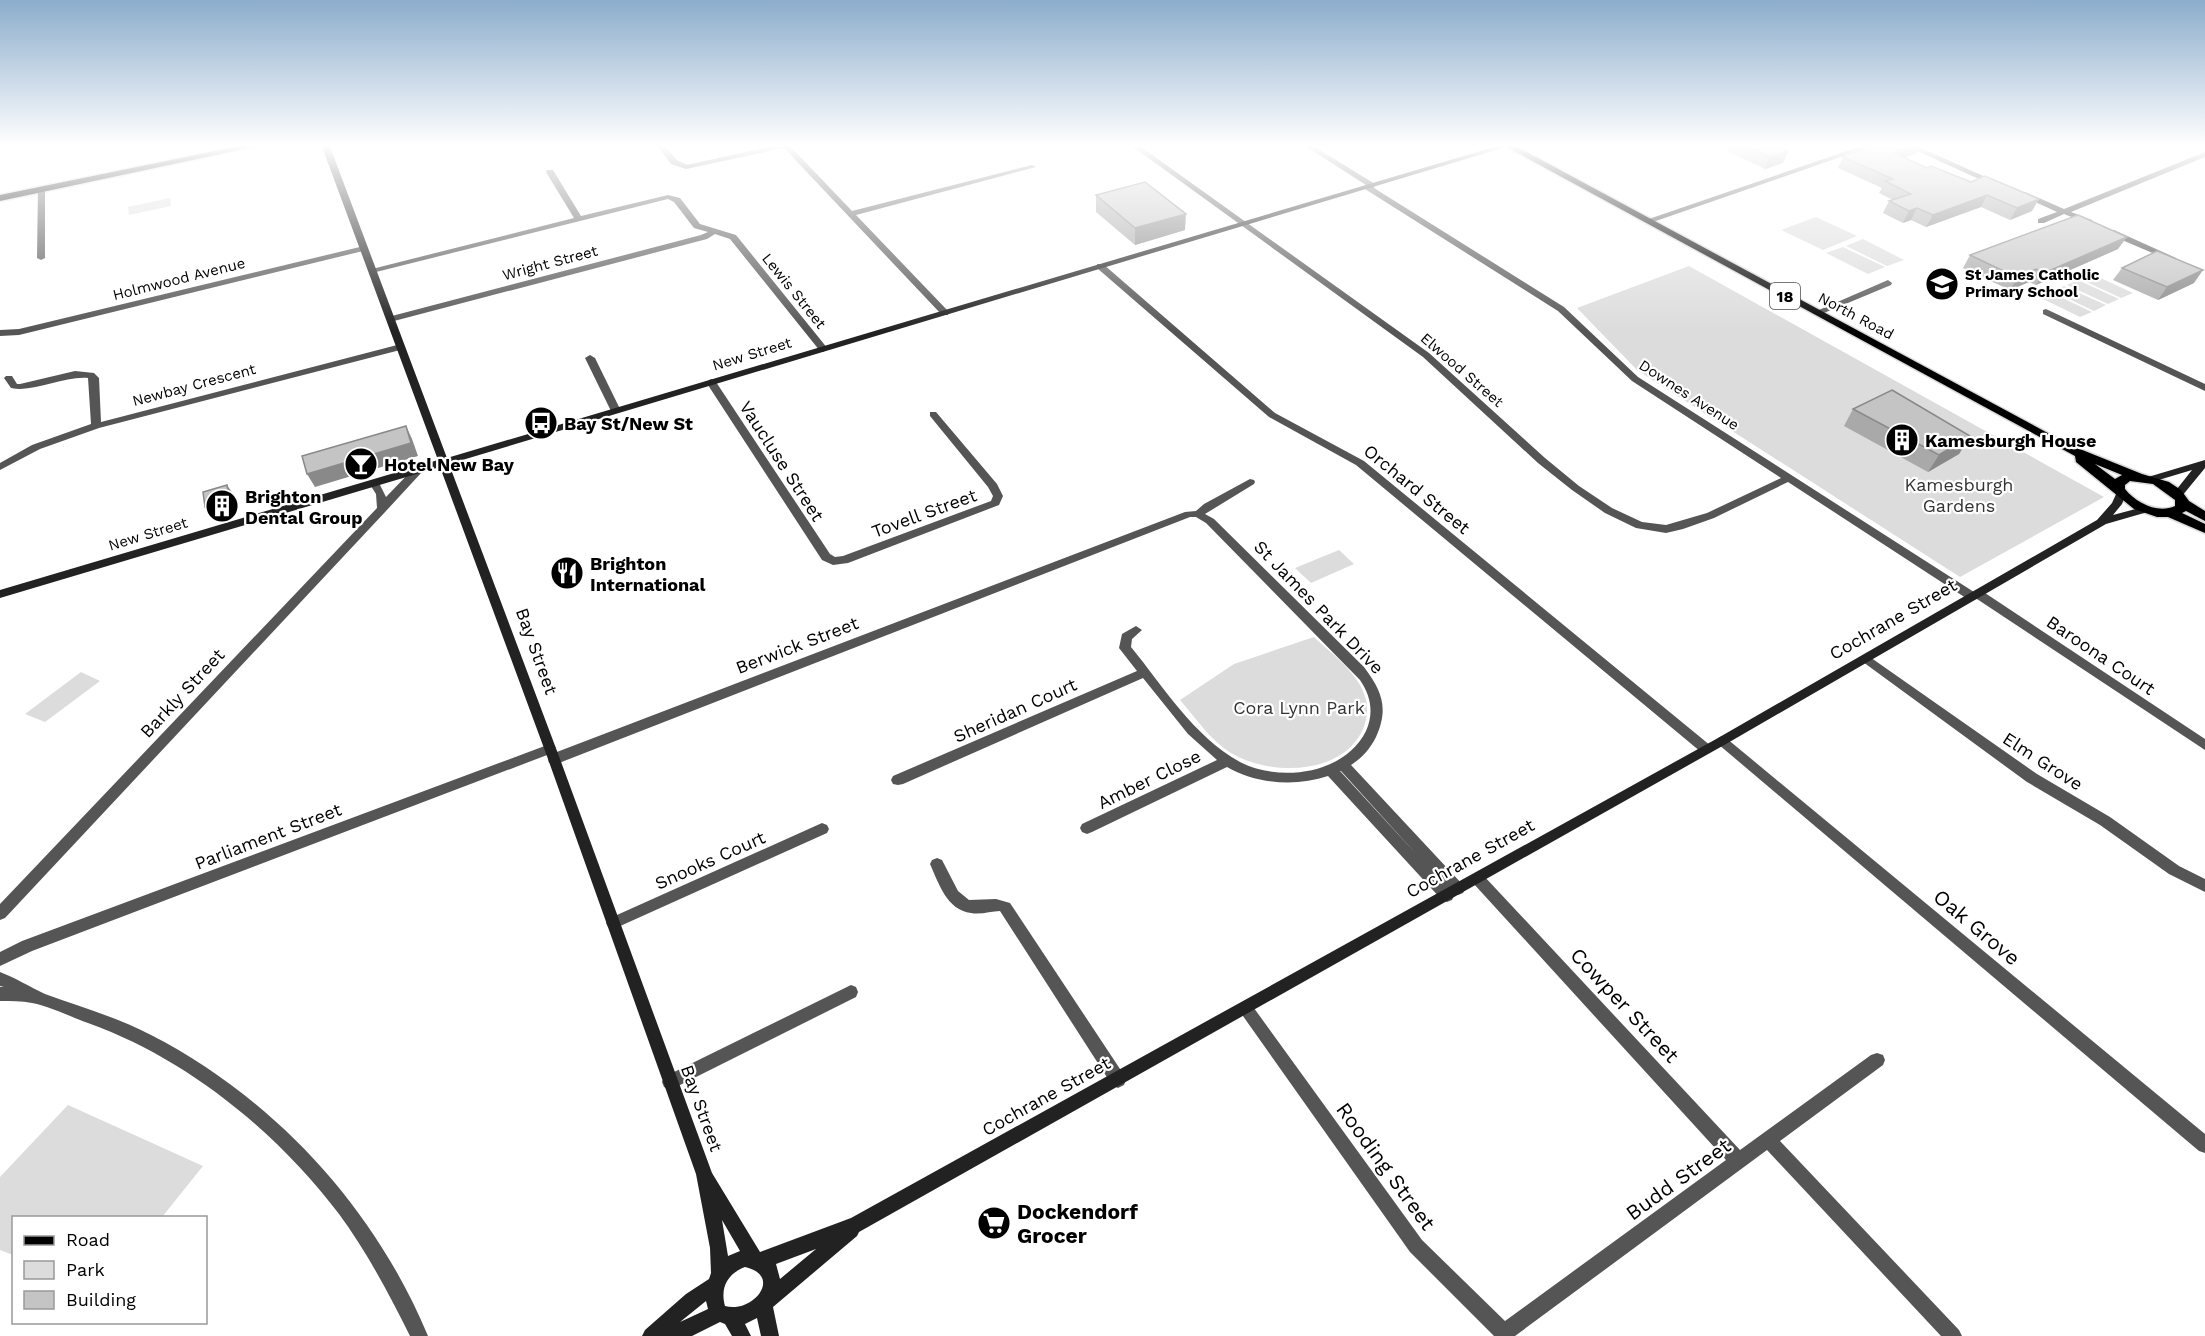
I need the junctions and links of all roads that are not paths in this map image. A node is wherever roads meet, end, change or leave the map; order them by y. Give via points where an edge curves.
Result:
1 (41, 206) edge
2 (348, 206) edge
3 (571, 206) edge
4 (630, 206) edge
5 (681, 206) edge
6 (842, 206) edge
7 (879, 206) edge
8 (1219, 206) edge
9 (1304, 206) edge
10 (1400, 206) edge
11 (1620, 206) edge
12 (1689, 206) edge
13 (2051, 206) edge
14 (2078, 206) edge
15 (2064, 212) junction
16 (849, 214) junction
17 (579, 219) junction
18 (1647, 221) junction
19 (2041, 221) dead end
20 (1243, 224) junction
21 (2095, 225) edge
22 (2105, 229) edge
23 (715, 231) junction
24 (364, 249) junction
25 (41, 258) dead end
26 (2177, 260) edge
27 (1101, 266) junction
28 (372, 270) junction
29 (1888, 283) dead end
30 (2046, 312) dead end
31 (945, 313) junction
32 (1816, 313) junction
33 (391, 318) junction
34 (0, 333) edge
35 (401, 347) junction
36 (823, 349) junction
37 (590, 358) dead end
38 (9, 378) dead end
39 (711, 382) junction
40 (2205, 388) edge
41 (616, 411) junction
42 (933, 414) dead end
43 (96, 426) junction
44 (2066, 448) junction
45 (444, 462) junction
46 (2203, 464) edge
47 (0, 467) edge
48 (418, 470) junction
49 (2138, 477) junction
50 (1788, 478) junction
51 (2152, 479) junction
52 (1250, 482) dead end
53 (374, 483) junction
54 (2120, 491) junction
55 (2181, 498) junction
56 (382, 509) junction
57 (2147, 509) junction
58 (2170, 513) junction
59 (1198, 514) junction
60 (2205, 517) edge
61 (2102, 522) junction
62 (2205, 529) edge
63 (826, 557) joint
64 (0, 594) edge
65 (1976, 596) junction
66 (1136, 630) dead end
67 (1867, 659) junction
68 (1146, 672) junction
69 (1722, 741) junction
70 (2205, 745) edge
71 (1706, 749) junction
72 (552, 754) junction
73 (1227, 762) junction
74 (1337, 768) junction
75 (898, 780) dead end
76 (1087, 828) dead end
77 (822, 829) dead end
78 (937, 864) dead end
79 (1478, 879) junction
80 (2205, 886) edge
81 (1452, 893) junction
82 (5, 910) edge
83 (0, 921) edge
84 (613, 924) junction
85 (0, 959) edge
86 (0, 978) edge
87 (851, 992) dead end
88 (0, 994) edge
89 (36, 997) junction
90 (1246, 1009) junction
91 (1877, 1060) dead end
92 (1118, 1080) junction
93 (670, 1082) junction
94 (1768, 1141) junction
95 (2205, 1146) edge
96 (1739, 1162) junction
97 (704, 1174) junction
98 (856, 1225) junction
99 (757, 1260) junction
100 (717, 1280) junction
101 (767, 1303) junction
102 (731, 1324) edge
103 (1504, 1334) edge
104 (419, 1336) edge
105 (651, 1336) edge
106 (667, 1336) edge
107 (770, 1336) edge
108 (1953, 1336) edge

1 - 25 street
2 - 24 street, Bay Street
3 - 17 street
4 - 17 street, Lewis Street
5 - 23 street, Lewis Street via 693,224
6 - 16 street
7 - 16 street
8 - 20 street, Elwood Street
9 - 20 street, New Street
10 - 50 street, Downes Avenue via 1561,309 1635,379
11 - 18 main road, North Road / 18
12 - 18 street
13 - 15 street
14 - 15 street
15 - 19 street
15 - 21 street
16 - 31 street
17 - 28 street, Lewis Street
18 - 32 main road, North Road / 18
20 - 27 street, New Street
20 - 50 street, Elwood Street via 1426,356 1470,393 1526,450 1626,522 1648,529 1672,528
22 - 26 street
23 - 33 street, Wright Street
23 - 36 street, Lewis Street via 733,237
24 - 28 street, Bay Street
24 - 34 street, Holmwood Avenue via 19,332
27 - 31 street, New Street
27 - 71 street, Orchard Street via 1272,415 1360,463
28 - 33 street, Bay Street
29 - 32 street
30 - 40 street
31 - 36 street, New Street
32 - 44 main road, North Road / 18
33 - 35 street, Bay Street
35 - 43 street, Newbay Crescent
35 - 45 street, Bay Street
36 - 39 street, New Street
37 - 41 street
38 - 43 street via 14,386 20,387 75,374 91,375
39 - 41 street, New Street
39 - 63 street, Vaucluse Street
41 - 45 street, New Street
42 - 63 street, Tovell Street via 993,486 998,496 995,503 844,560
43 - 47 street, Newbay Crescent via 36,447
44 - 49 main road, North Road / 18
44 - 54 main road, North Road / 18
45 - 48 street, New Street
45 - 72 street, Bay Street
46 - 51 street
46 - 55 street
48 - 53 street, New Street
48 - 56 street, Barkly Street
49 - 51 main road, 18
49 - 54 main road via 2122,479 2118,483
50 - 65 street, Downes Avenue
51 - 55 main road, 18
52 - 59 street
53 - 56 street via 381,494
53 - 64 street, New Street
54 - 57 main road, 18
54 - 61 street, Cochrane Street via 2117,504
55 - 58 main road via 2182,508
55 - 60 main road, 18
56 - 82 street, Barkly Street
57 - 58 main road, 18
57 - 61 street, Cochrane Street
58 - 62 main road, 18
59 - 72 street, Berwick Street via 1180,516
59 - 74 street, St James Park Drive via 1218,529 1375,692 1376,724 1365,748
61 - 65 street, Cochrane Street
65 - 67 street, Cochrane Street
65 - 70 street, Baroona Court
66 - 68 street via 1126,637 1125,648
67 - 69 street, Cochrane Street
67 - 80 street, Elm Grove via 2032,778
68 - 73 street via 1203,740
68 - 75 street, Sheridan Court
69 - 71 street, Cochrane Street
69 - 95 street, Oak Grove
71 - 79 street, Cochrane Street
72 - 84 street, Bay Street
72 - 85 street, Parliament Street
73 - 74 street via 1241,769 1281,776 1313,775
73 - 76 street, Amber Close
74 - 81 street
77 - 84 street, Snooks Court
78 - 92 street via 955,899 963,905 975,909 999,904 1005,907
79 - 81 street, Cochrane Street
79 - 96 street, Cowper Street
81 - 90 street, Cochrane Street
82 - 83 street, Barkly Street
84 - 93 street, Bay Street
86 - 89 street
87 - 93 street
88 - 89 street
89 - 104 street via 80,1011 145,1040 192,1067 244,1106 332,1191 357,1226
90 - 92 street, Cochrane Street
90 - 103 street, Rooding Street via 1416,1246 1434,1268 1472,1297
91 - 94 street, Budd Street
92 - 98 street, Cochrane Street
93 - 97 street, Bay Street
94 - 96 street, Budd Street
94 - 108 street
96 - 103 street, Budd Street
97 - 99 street, Bay Street
97 - 100 street, Bay Street via 719,1248
98 - 99 street, Cochrane Street
98 - 101 street, Cochrane Street
99 - 100 street via 736,1260
99 - 101 street via 771,1272 773,1281
100 - 102 street via 713,1296
100 - 105 street
101 - 102 street via 750,1318
101 - 107 street
102 - 106 street via 700,1324

